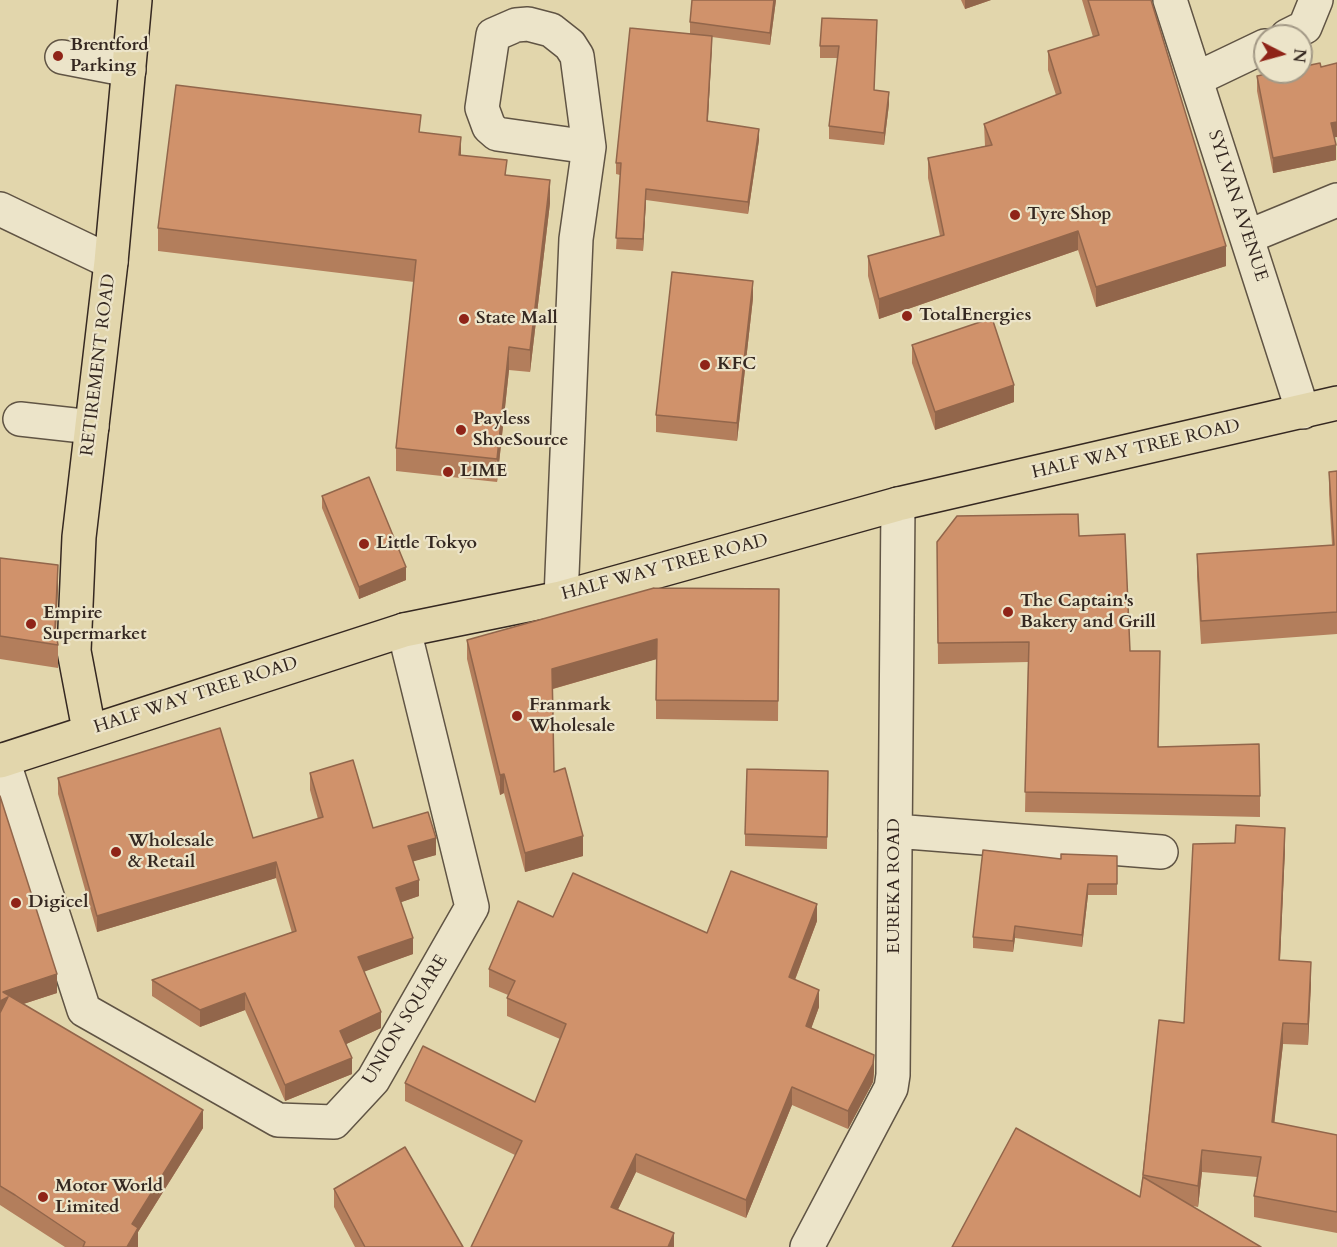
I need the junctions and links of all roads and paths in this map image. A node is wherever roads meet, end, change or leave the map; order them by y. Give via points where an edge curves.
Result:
1 (135, 0) edge
2 (1316, 0) edge
3 (1179, 2) edge
4 (1306, 24) edge
5 (1253, 52) edge
6 (62, 57) dead end
7 (129, 70) junction
8 (1196, 79) junction
9 (589, 147) dead end
10 (1337, 200) edge
11 (0, 209) edge
12 (1247, 237) junction
13 (111, 262) junction
14 (1337, 403) edge
15 (1303, 412) junction
16 (20, 419) dead end
17 (92, 427) junction
18 (898, 504) junction
19 (561, 597) junction
20 (404, 630) junction
21 (88, 730) junction
22 (2, 760) edge
23 (895, 831) junction
24 (1161, 852) dead end
25 (807, 1247) edge

1 - 7 main road, RETIREMENT ROAD
2 - 4 street
3 - 8 street, SYLVAN AVENUE
5 - 8 street
6 - 7 street
7 - 13 main road, RETIREMENT ROAD
8 - 12 street, SYLVAN AVENUE
9 - 19 street via 576,239
10 - 12 street
11 - 13 street
12 - 15 street, SYLVAN AVENUE
13 - 17 main road, RETIREMENT ROAD
14 - 15 main road, HALF WAY TREE ROAD
15 - 18 main road, HALF WAY TREE ROAD
16 - 17 street
17 - 21 main road, RETIREMENT ROAD via 79,537 74,651
18 - 19 main road, HALF WAY TREE ROAD
18 - 23 street, EUREKA ROAD
19 - 20 main road, HALF WAY TREE ROAD
20 - 21 main road, HALF WAY TREE ROAD
20 - 22 street, UNION SQUARE via 472,907 373,1080 334,1122 278,1120 84,1010
21 - 22 main road, HALF WAY TREE ROAD
23 - 24 street
23 - 25 street, EUREKA ROAD via 894,1075 891,1088

